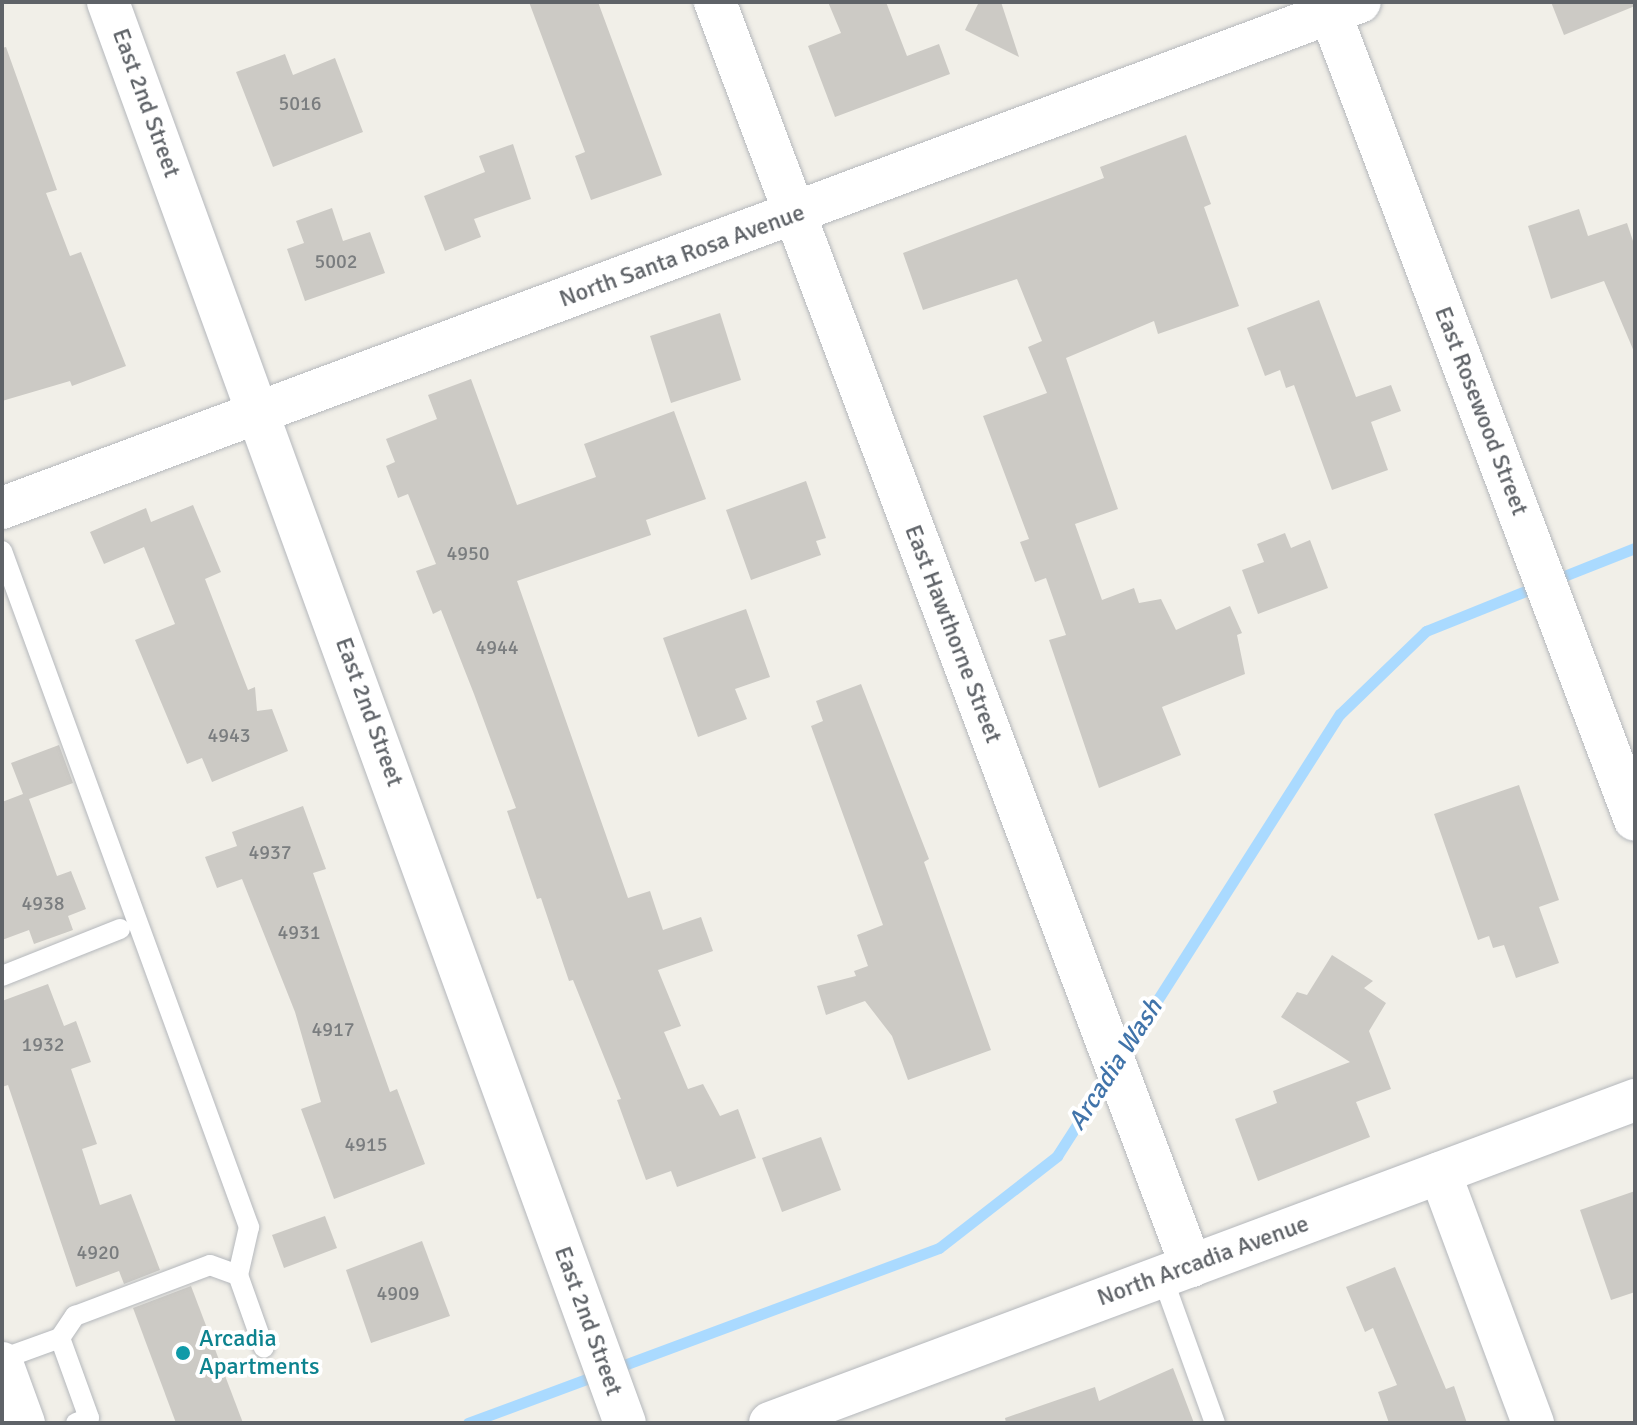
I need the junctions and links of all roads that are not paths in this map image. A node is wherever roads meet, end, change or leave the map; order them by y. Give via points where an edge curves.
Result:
1 (108, 2) edge
2 (715, 2) edge
3 (1339, 6) edge
4 (795, 214) junction
5 (261, 412) junction
6 (2, 508) edge
7 (2, 551) edge
8 (1635, 820) edge
9 (120, 929) dead end
10 (2, 976) edge
11 (1635, 1100) edge
12 (1440, 1173) junction
13 (1176, 1271) junction
14 (238, 1275) junction
15 (60, 1338) junction
16 (264, 1348) dead end
17 (2, 1361) edge
18 (833, 1412) edge
19 (24, 1423) edge
20 (76, 1423) edge
21 (625, 1423) edge
22 (770, 1423) edge
23 (1215, 1423) edge
24 (1533, 1423) edge

1 - 5 street, East 2nd Street
2 - 4 street, East Hawthorne Street
3 - 4 street, North Santa Rosa Avenue
3 - 8 street, East Rosewood Street
4 - 5 street, North Santa Rosa Avenue
4 - 13 street, East Hawthorne Street
5 - 6 street, North Santa Rosa Avenue
5 - 21 street, East 2nd Street
7 - 14 lane via 249,1227
9 - 10 lane
11 - 12 street, North Arcadia Avenue
12 - 13 street, North Arcadia Avenue
12 - 24 street
13 - 18 street, North Arcadia Avenue
13 - 23 lane
14 - 15 lane via 210,1265 75,1316
14 - 16 lane
15 - 17 lane
15 - 20 lane via 89,1418
17 - 19 street
18 - 22 street, North Arcadia Avenue

